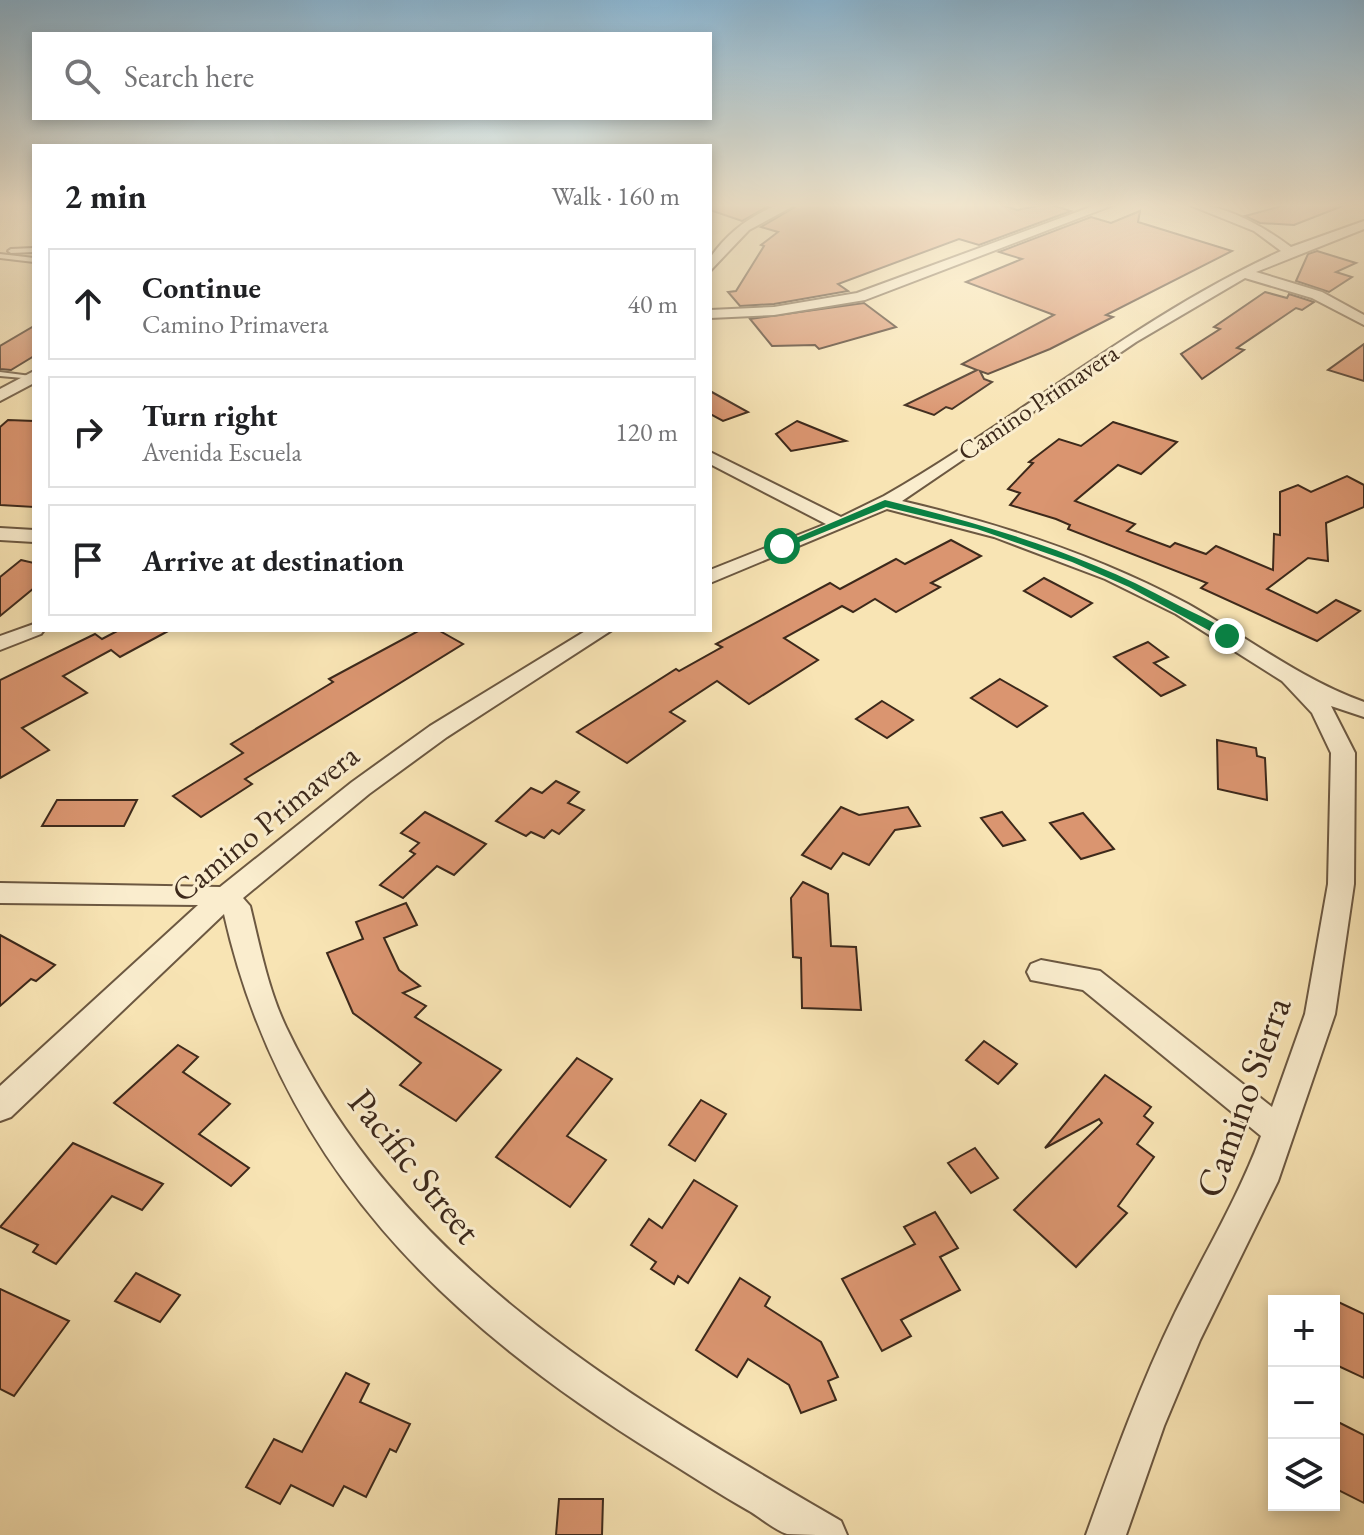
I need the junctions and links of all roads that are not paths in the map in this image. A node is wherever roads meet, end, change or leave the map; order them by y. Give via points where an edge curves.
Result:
1 (917, 276) edge
2 (1240, 276) edge
3 (1253, 276) edge
4 (712, 314) edge
5 (1364, 321) edge
6 (0, 374) edge
7 (32, 377) edge
8 (32, 378) edge
9 (0, 397) edge
10 (32, 399) edge
11 (712, 458) edge
12 (885, 503) junction
13 (841, 524) junction
14 (0, 534) edge
15 (32, 536) edge
16 (712, 576) edge
17 (32, 631) edge
18 (599, 632) edge
19 (0, 644) edge
20 (1291, 678) junction
21 (1364, 710) edge
22 (0, 893) edge
23 (222, 900) junction
24 (1041, 972) dead end
25 (0, 1107) edge
26 (1279, 1132) junction
27 (827, 1535) edge
28 (1106, 1535) edge

1 - 4 street via 860,297 774,311
2 - 12 street, Camino Primavera via 1119,347
3 - 5 street via 1317,295
6 - 7 lane
8 - 9 street
9 - 10 street
11 - 13 street
12 - 13 street, Camino Primavera
12 - 20 street via 981,527 1076,560 1181,609
13 - 16 street, Camino Primavera
14 - 15 street
17 - 19 street
18 - 23 street, Camino Primavera via 466,711 373,777
20 - 21 street
20 - 26 street, Camino Sierra via 1335,731 1345,783 1337,927 1320,1014
22 - 23 street via 213,895
23 - 25 street, Camino Primavera
23 - 27 street, Pacific Street via 236,906 272,1030 312,1109 359,1177 418,1245 489,1313 573,1379
24 - 26 street via 1090,979
26 - 28 street, Camino Sierra via 1261,1181 1187,1327

